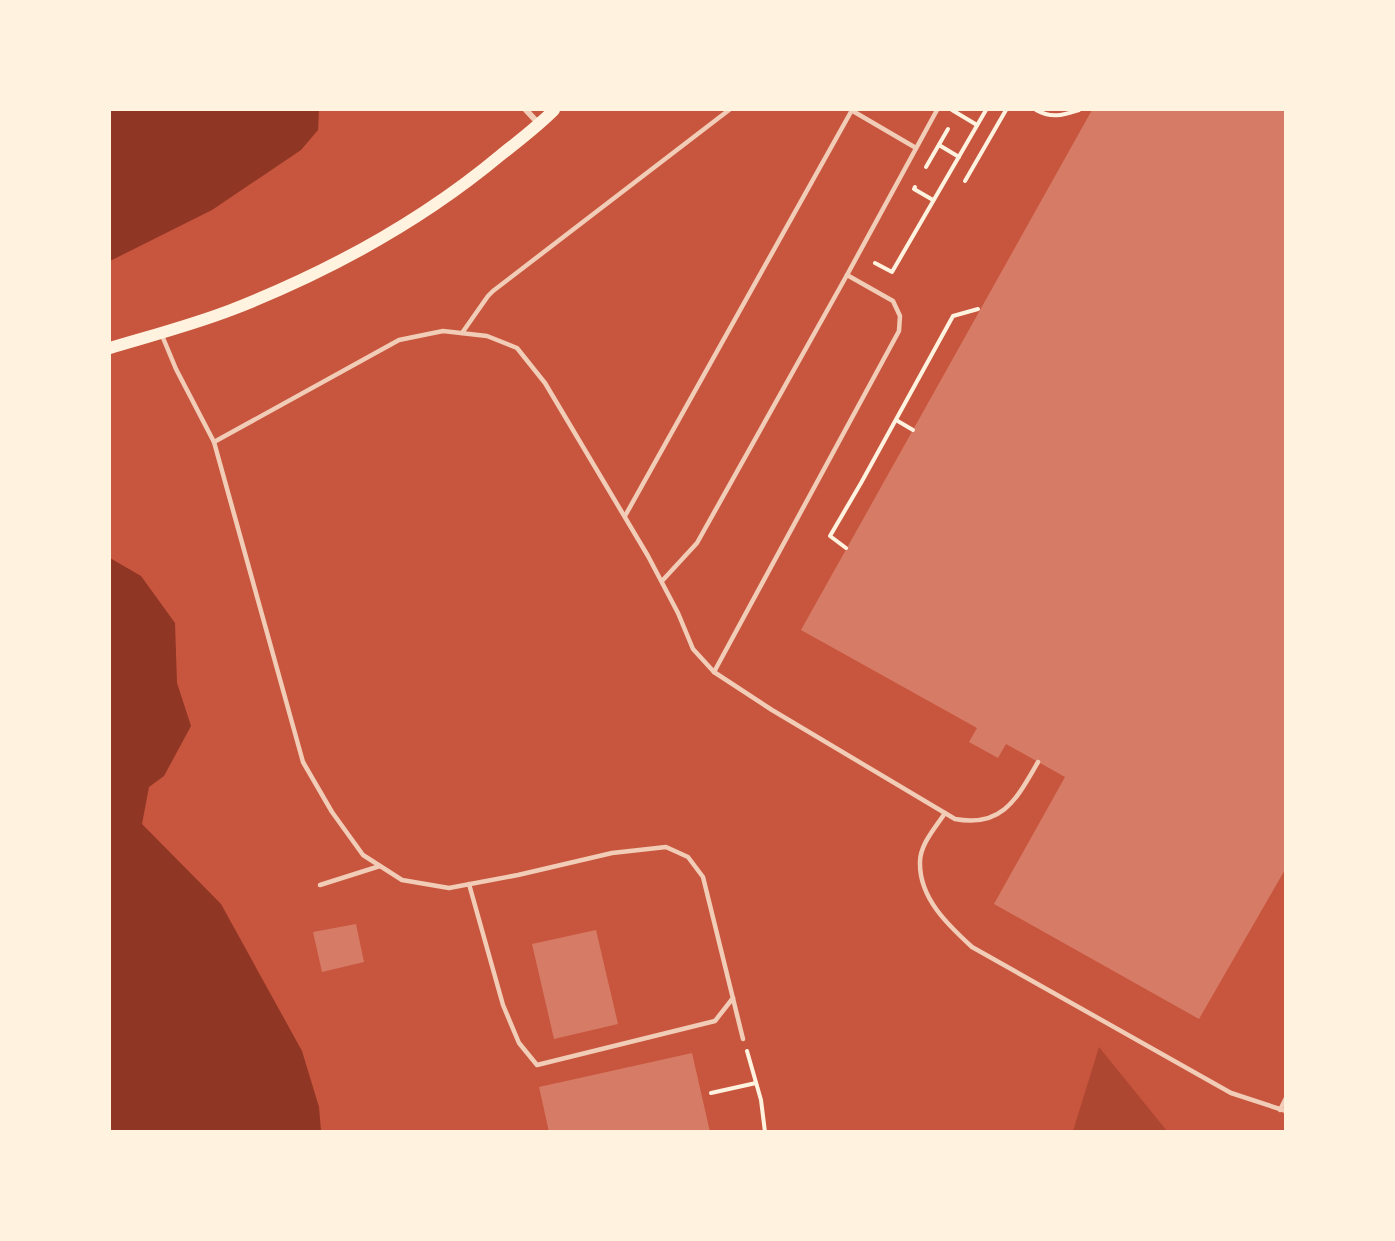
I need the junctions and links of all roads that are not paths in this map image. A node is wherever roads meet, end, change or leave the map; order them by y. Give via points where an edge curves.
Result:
1 (526, 110) edge
2 (534, 110) edge
3 (554, 110) edge
4 (729, 110) edge
5 (852, 110) edge
6 (937, 110) edge
7 (540, 124) junction
8 (916, 148) junction
9 (847, 275) junction
10 (161, 333) junction
11 (462, 333) junction
12 (110, 348) edge
13 (214, 442) junction
14 (625, 516) junction
15 (662, 581) junction
16 (714, 672) junction
17 (1038, 762) dead end
18 (945, 813) junction
19 (380, 866) junction
20 (469, 884) junction
21 (320, 885) dead end
22 (733, 998) junction
23 (743, 1039) road end
24 (1286, 1098) edge
25 (1283, 1110) edge

1 - 7 street
2 - 7 street
3 - 7 main road
4 - 11 lane via 488,296
5 - 8 lane
5 - 14 lane
6 - 8 lane
7 - 10 main road via 474,178 368,246 272,293
8 - 9 lane
9 - 15 lane via 696,543
9 - 16 lane via 893,301 900,316 899,331
10 - 12 main road
10 - 13 lane
11 - 13 lane via 443,331 399,340
11 - 14 lane via 487,336 517,348 545,383
13 - 19 lane via 303,762 363,855
14 - 15 lane
15 - 16 lane via 693,649
16 - 18 lane
17 - 18 lane via 1018,796 990,818 971,822
18 - 25 lane via 927,838 920,861 923,883 933,906 972,947 1232,1094
19 - 20 lane via 402,880 449,888
19 - 21 lane
20 - 22 lane via 612,853 666,847 688,857 703,877
20 - 22 lane via 503,1005 519,1043 537,1065 715,1021
22 - 23 lane
24 - 25 lane

